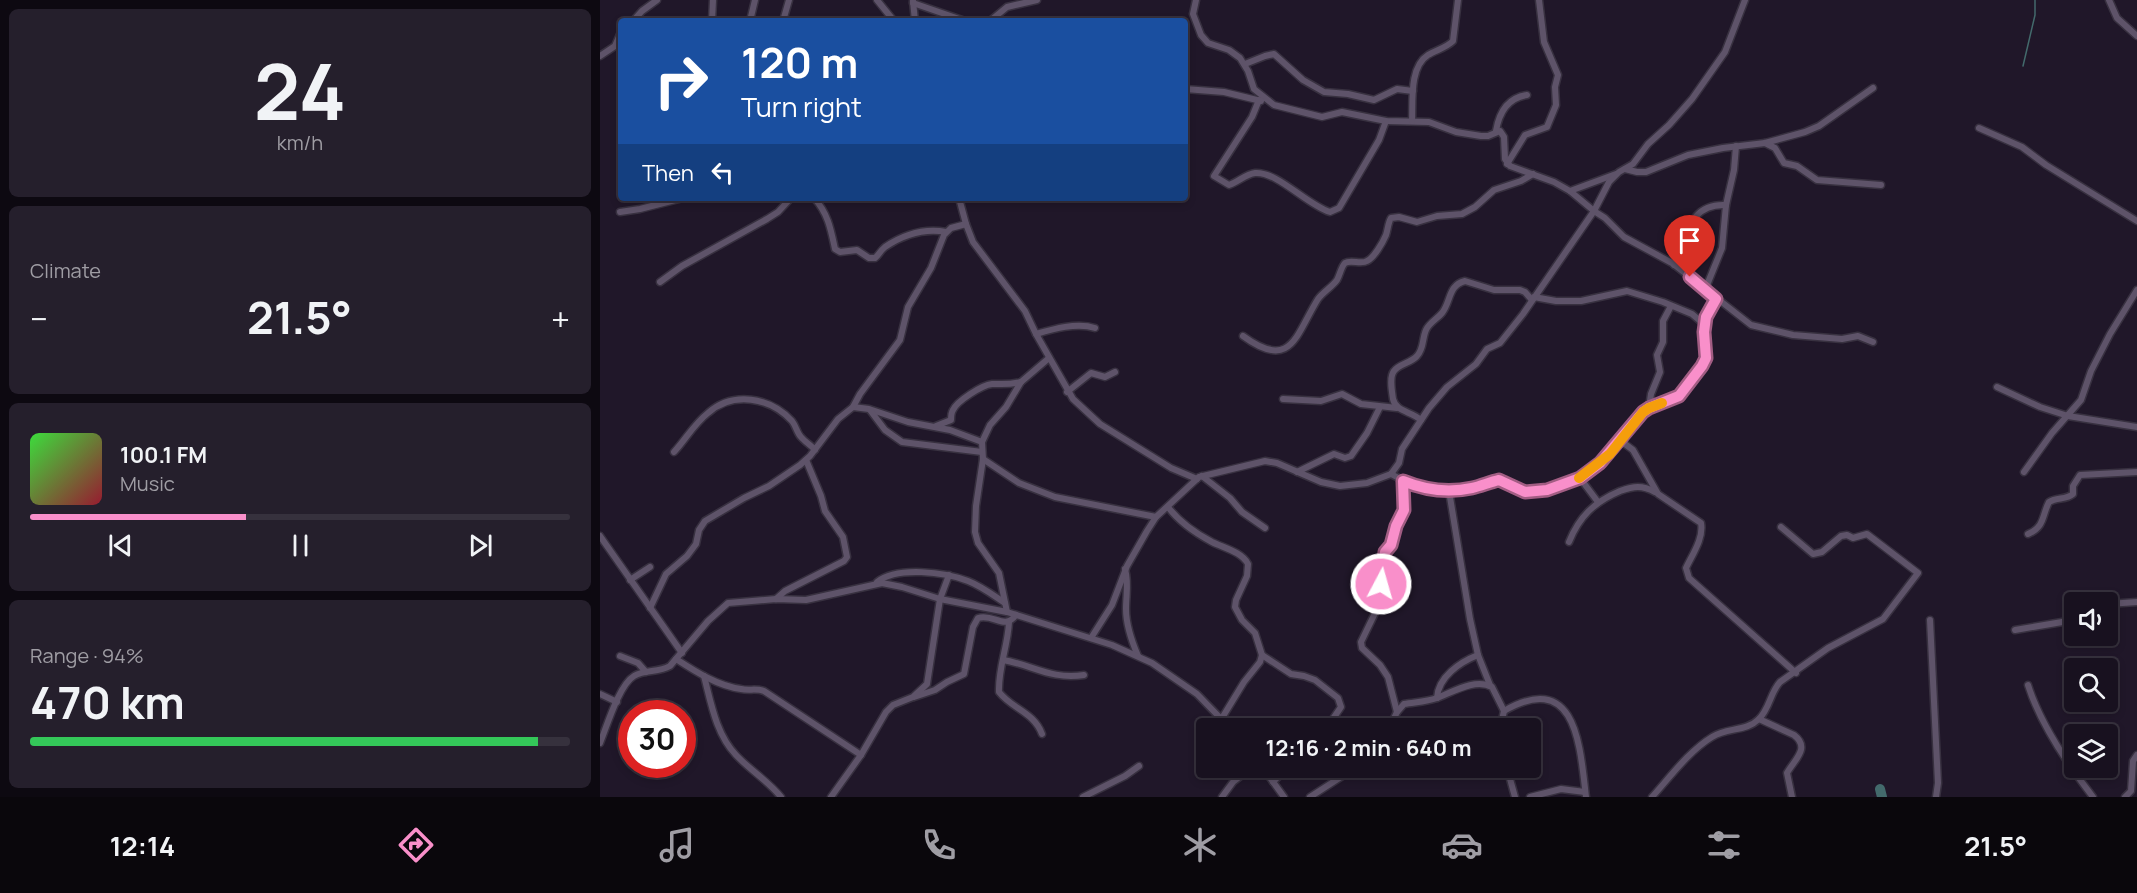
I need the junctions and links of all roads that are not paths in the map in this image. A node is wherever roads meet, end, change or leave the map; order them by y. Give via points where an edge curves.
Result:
1 (657, 0) edge
2 (713, 0) edge
3 (755, 0) edge
4 (789, 0) edge
5 (877, 0) edge
6 (1037, 0) edge
7 (1196, 0) edge
8 (1458, 0) edge
9 (1539, 0) edge
10 (1744, 0) edge
11 (2109, 0) edge
12 (913, 1) edge
13 (636, 18) edge
14 (712, 18) edge
15 (751, 18) edge
16 (784, 18) edge
17 (892, 18) edge
18 (915, 18) edge
19 (957, 18) edge
20 (994, 18) edge
21 (2137, 36) edge
22 (618, 39) edge
23 (600, 56) edge
24 (1245, 64) junction
25 (1873, 88) dead end
26 (1188, 89) edge
27 (1413, 91) junction
28 (1527, 94) dead end
29 (1259, 100) junction
30 (1270, 103) junction
31 (1386, 121) junction
32 (1412, 121) junction
33 (1979, 128) dead end
34 (1496, 131) junction
35 (1765, 143) junction
36 (1736, 146) junction
37 (1507, 164) junction
38 (1625, 169) junction
39 (1533, 174) junction
40 (1617, 174) junction
41 (1881, 185) dead end
42 (1570, 192) junction
43 (670, 201) edge
44 (788, 201) edge
45 (816, 201) edge
46 (960, 201) edge
47 (1726, 205) junction
48 (1594, 211) junction
49 (620, 212) dead end
50 (2137, 221) edge
51 (966, 224) junction
52 (946, 232) junction
53 (1674, 265) junction
54 (660, 282) dead end
55 (1705, 290) junction
56 (2137, 290) edge
57 (1533, 299) junction
58 (1716, 299) junction
59 (1671, 306) junction
60 (1705, 325) junction
61 (1095, 328) dead end
62 (1036, 334) junction
63 (1243, 336) dead end
64 (1873, 342) dead end
65 (1049, 358) junction
66 (1115, 372) dead end
67 (1021, 382) junction
68 (1997, 387) dead end
69 (1067, 392) junction
70 (1283, 399) dead end
71 (1380, 406) junction
72 (853, 407) junction
73 (1397, 408) junction
74 (1649, 408) junction
75 (869, 410) junction
76 (2068, 416) junction
77 (1421, 420) junction
78 (936, 426) junction
79 (2137, 427) edge
80 (1621, 441) junction
81 (982, 442) junction
82 (815, 450) junction
83 (674, 452) dead end
84 (983, 456) junction
85 (806, 460) junction
86 (1297, 472) junction
87 (2024, 472) dead end
88 (2137, 472) edge
89 (1391, 474) junction
90 (1199, 478) junction
91 (1580, 478) junction
92 (1403, 481) junction
93 (1449, 491) junction
94 (1656, 492) junction
95 (1598, 502) junction
96 (1168, 507) junction
97 (1156, 517) junction
98 (1781, 527) dead end
99 (1265, 528) dead end
100 (2028, 534) dead end
101 (600, 536) edge
102 (1569, 542) dead end
103 (650, 567) dead end
104 (1125, 569) junction
105 (949, 575) junction
106 (630, 580) junction
107 (876, 583) junction
108 (776, 599) junction
109 (940, 599) junction
110 (2137, 602) edge
111 (1005, 603) junction
112 (2118, 603) edge
113 (650, 608) junction
114 (1007, 612) junction
115 (1016, 615) junction
116 (1930, 620) dead end
117 (1009, 622) junction
118 (2064, 622) edge
119 (2015, 630) dead end
120 (1091, 638) junction
121 (682, 653) junction
122 (1262, 655) junction
123 (1478, 655) junction
124 (620, 656) dead end
125 (1139, 657) junction
126 (676, 659) junction
127 (1003, 660) junction
128 (646, 672) junction
129 (1796, 673) junction
130 (1084, 675) dead end
131 (704, 676) junction
132 (1490, 685) junction
133 (2028, 685) dead end
134 (600, 694) edge
135 (913, 697) junction
136 (1437, 698) junction
137 (616, 702) junction
138 (1504, 711) junction
139 (1397, 712) junction
140 (1222, 718) joint
141 (1333, 718) edge
142 (1394, 718) edge
143 (1502, 718) edge
144 (1759, 719) junction
145 (1042, 734) dead end
146 (600, 743) edge
147 (861, 755) junction
148 (2137, 756) edge
149 (1139, 766) dead end
150 (1238, 778) edge
151 (1271, 778) edge
152 (1278, 778) edge
153 (1339, 778) edge
154 (1510, 778) edge
155 (1274, 782) junction
156 (1586, 795) edge
157 (781, 797) edge
158 (831, 797) edge
159 (1083, 797) edge
160 (1222, 797) edge
161 (1284, 797) edge
162 (1310, 797) edge
163 (1515, 797) edge
164 (1530, 797) edge
165 (1652, 797) edge
166 (1792, 797) edge
167 (1936, 797) edge
168 (2093, 797) edge
169 (2125, 797) edge

1 - 13 street
2 - 14 street
3 - 15 street
4 - 16 street
5 - 17 street
6 - 20 street via 1007,7
7 - 24 street via 1193,14 1201,35 1208,43 1234,52
8 - 27 street via 1453,41 1422,60
9 - 37 street via 1544,42 1558,75 1556,105 1546,129 1525,135
10 - 38 street via 1725,52 1707,78 1680,114
11 - 21 street via 2117,18
12 - 18 street
12 - 19 street
22 - 23 street via 615,46
24 - 27 street via 1274,54 1303,80 1328,93 1377,100 1391,90
24 - 30 street via 1254,89
25 - 35 street via 1815,128
26 - 29 street
27 - 32 street
28 - 34 street via 1509,102 1500,114
29 - 30 street
29 - 31 street via 1214,176 1229,185 1253,173 1269,175 1330,212 1339,208
30 - 31 street via 1322,117 1342,112
31 - 32 street
32 - 34 street via 1480,136
33 - 50 street via 2022,147
34 - 37 street via 1504,137
35 - 36 street
35 - 41 street via 1776,149 1784,162 1817,180
36 - 38 street via 1688,155 1646,172
36 - 47 street
37 - 39 street
38 - 40 street
39 - 42 street
39 - 63 street via 1494,190 1462,214 1417,222 1391,218 1385,239 1372,257 1364,263 1344,264 1337,280 1318,299 1288,347 1270,350
40 - 42 street
40 - 48 street
42 - 48 street
43 - 49 street
44 - 54 street via 767,219
45 - 52 street via 832,228 835,249 840,252 857,250 872,258 915,233
46 - 51 street
47 - 53 street via 1711,206 1698,216 1684,236
47 - 55 street via 1722,248
48 - 53 street via 1629,240
48 - 57 street
51 - 52 street
51 - 62 street via 976,247 1012,292
52 - 72 street via 931,268 908,306 900,340
53 - 55 street
55 - 58 street
56 - 76 street via 2110,334 2087,380 2082,400
57 - 59 street via 1581,301 1627,291
57 - 73 street via 1520,290 1494,290 1465,281 1459,284 1427,329 1420,354 1394,371 1392,386
57 - 77 street via 1500,343 1487,349 1471,369 1447,387
58 - 60 street
58 - 64 street via 1748,323 1765,330 1835,339 1858,336
59 - 60 street via 1692,314
59 - 74 street via 1663,321 1660,372
60 - 74 street via 1706,358 1702,366 1679,396
61 - 62 street via 1076,326
62 - 65 street
65 - 67 street
65 - 69 street
66 - 69 street via 1105,376 1091,373
67 - 78 street via 990,385 969,395 956,405 951,420
67 - 81 street
68 - 76 street
69 - 90 street via 1100,424 1171,468
70 - 71 street via 1313,401 1342,394 1361,404
71 - 73 street
71 - 86 street via 1351,456 1334,454
72 - 75 street
72 - 82 street via 838,419
73 - 77 street via 1412,412
74 - 80 street
75 - 78 street
75 - 84 street via 885,430 902,442
76 - 79 street
76 - 87 street
77 - 89 street
78 - 81 street
80 - 91 street
80 - 94 street via 1633,450
81 - 84 street
82 - 83 street via 787,417 767,404 747,398 712,410
82 - 85 street
84 - 97 street via 1015,481 1055,497
84 - 111 street via 975,532 999,573
85 - 108 street via 825,511 843,537 847,557
85 - 113 street via 769,486 705,521 696,544 666,574
86 - 89 street via 1340,486 1367,483
86 - 90 street via 1265,461
88 - 100 street via 2080,475 2073,494 2049,502 2041,525
89 - 92 street
90 - 96 street
90 - 99 street
91 - 93 street via 1531,492 1499,480
91 - 95 street
92 - 93 street
92 - 139 street via 1404,510 1385,552 1377,609 1361,642 1388,677
93 - 123 street
94 - 95 street via 1634,486
94 - 129 street via 1702,526 1686,568 1689,578
95 - 102 street via 1580,519
96 - 97 street
96 - 122 street via 1180,522 1247,561 1247,576 1235,607 1254,630
97 - 104 street
98 - 129 street via 1813,554 1822,552 1841,536 1868,534 1918,573 1883,619 1828,648
101 - 106 street
103 - 106 street
104 - 120 street via 1114,601
104 - 125 street via 1127,616
105 - 107 street via 900,573
105 - 109 street
105 - 111 street via 976,585
106 - 113 street
107 - 108 street via 812,599
107 - 109 street
108 - 121 street via 728,603
109 - 114 street
109 - 135 street via 928,681
110 - 112 street
111 - 114 street
113 - 121 street
114 - 115 street
115 - 117 street
115 - 120 street
116 - 167 street
117 - 127 street
117 - 135 street via 988,616 978,618 964,674
118 - 119 street
120 - 125 street
121 - 126 street
122 - 140 street
122 - 141 street via 1286,672 1314,680 1338,698 1341,706
123 - 132 street
123 - 136 street via 1449,674 1438,688
124 - 128 street via 638,663
125 - 140 street via 1197,694
126 - 128 street via 664,669
126 - 131 street
127 - 130 street via 1054,675
127 - 145 street via 999,692 1030,715
128 - 137 street via 627,682
129 - 144 street via 1778,685
131 - 147 street via 741,689 764,690
131 - 157 street via 714,715 732,751
132 - 136 street via 1465,687
132 - 138 street
133 - 168 street via 2077,777
134 - 137 street
135 - 147 street via 886,712
136 - 139 street via 1406,704
137 - 146 street
138 - 143 street
138 - 156 street via 1538,699 1550,701 1567,712 1573,723
139 - 142 street
144 - 165 street via 1750,726 1726,730 1710,738
144 - 166 street via 1794,735 1803,747 1787,773
147 - 158 street
148 - 169 street via 2133,761 2131,791
149 - 159 street
150 - 160 street
151 - 155 street
152 - 155 street
153 - 162 street
154 - 163 street
155 - 161 street
156 - 164 street via 1561,789

